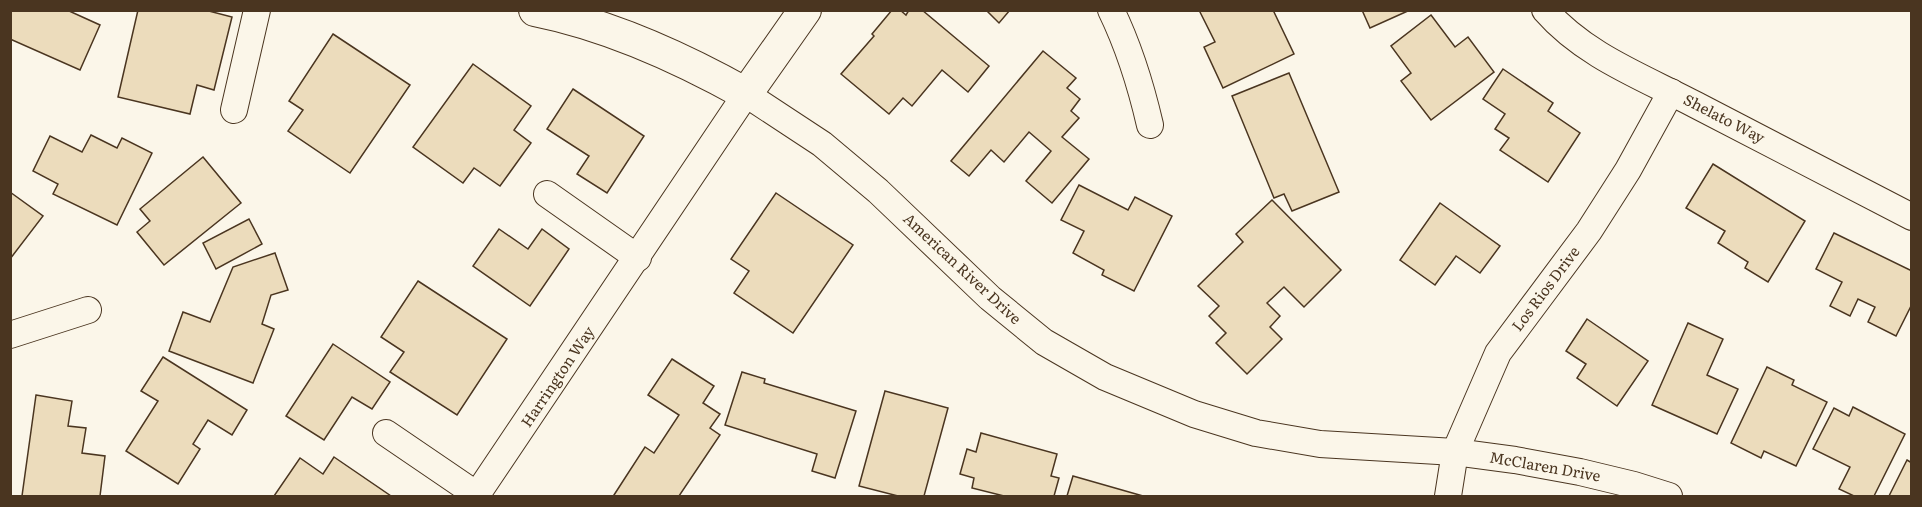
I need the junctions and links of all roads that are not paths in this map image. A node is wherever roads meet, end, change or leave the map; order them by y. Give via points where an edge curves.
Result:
1 (257, 10) edge
2 (535, 10) edge
3 (805, 10) edge
4 (1111, 10) edge
5 (1545, 10) edge
6 (1671, 92) junction
7 (747, 94) junction
8 (234, 110) dead end
9 (1150, 125) dead end
10 (547, 194) dead end
11 (1911, 217) edge
12 (638, 258) junction
13 (88, 310) dead end
14 (10, 335) edge
15 (386, 433) dead end
16 (1455, 452) junction
17 (477, 496) edge
18 (1448, 496) edge
19 (1669, 496) edge

1 - 8 street
2 - 7 street, American River Drive via 618,34
3 - 7 street
4 - 9 street via 1142,90
5 - 6 street, Shelato Way via 1583,45 1621,69
6 - 11 street, Shelato Way
6 - 16 street, Los Rios Drive via 1589,231 1498,353
7 - 12 street, Harrington Way
7 - 16 street, American River Drive via 822,144 878,191 990,298 1044,342 1105,377 1194,414 1256,434 1320,444
10 - 12 street
12 - 17 street, Harrington Way
13 - 14 street
15 - 17 street, Harrington Way
16 - 18 street, Los Rios Drive
16 - 19 street, McClaren Drive via 1580,472

